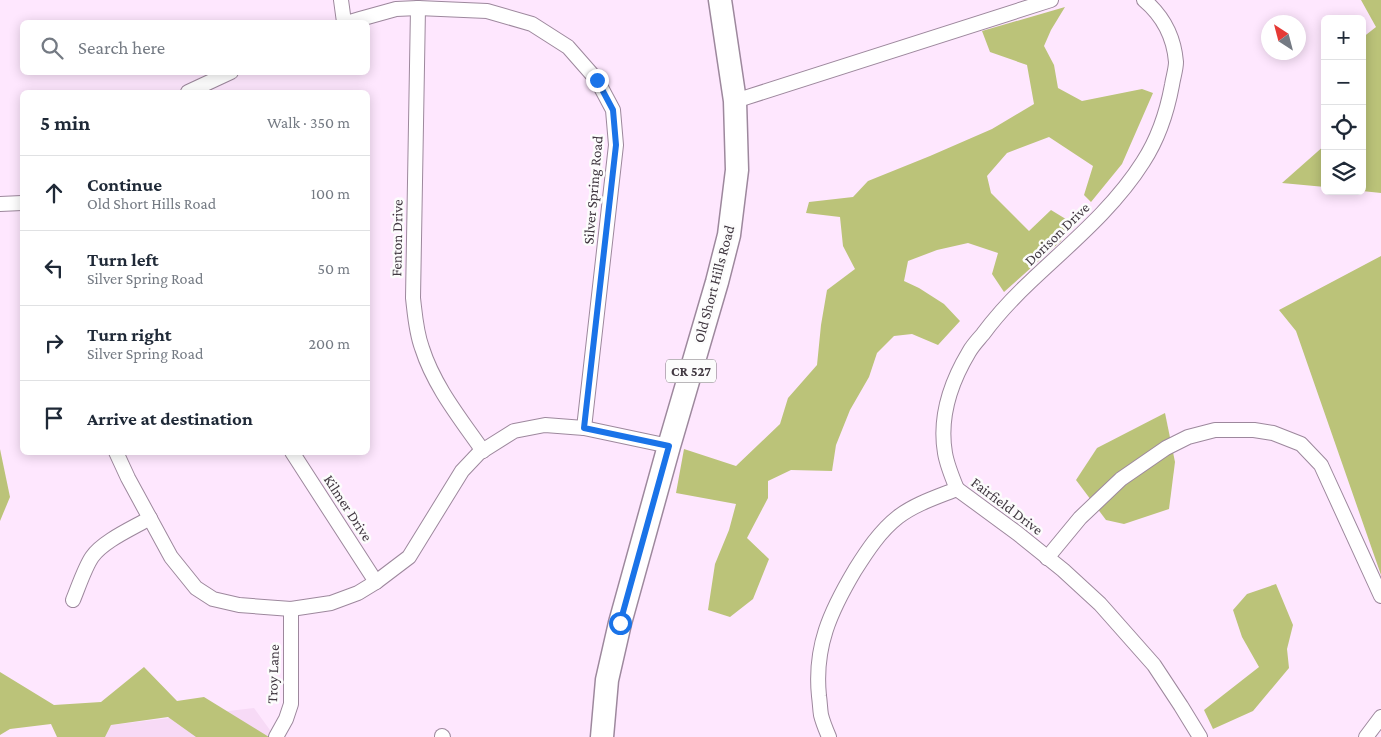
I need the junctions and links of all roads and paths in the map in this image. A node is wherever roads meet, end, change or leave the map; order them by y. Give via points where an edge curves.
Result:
1 (341, 0) edge
2 (720, 0) edge
3 (1051, 0) edge
4 (1144, 0) edge
5 (418, 8) junction
6 (344, 20) edge
7 (355, 20) edge
8 (225, 75) edge
9 (216, 79) junction
10 (192, 90) edge
11 (220, 90) edge
12 (735, 101) junction
13 (20, 202) edge
14 (0, 204) edge
15 (584, 428) junction
16 (669, 446) junction
17 (483, 451) junction
18 (117, 455) edge
19 (294, 455) edge
20 (957, 489) junction
21 (150, 518) junction
22 (1047, 558) junction
23 (376, 582) junction
24 (1381, 596) edge
25 (73, 600) dead end
26 (291, 609) junction
27 (1381, 717) edge
28 (276, 737) edge
29 (602, 737) edge
30 (829, 737) edge
31 (1200, 737) edge
32 (1366, 737) edge

1 - 6 street
2 - 12 main road, Old Short Hills Road / CR 527
3 - 12 street
4 - 20 street, Dorison Drive via 1164,22 1176,64 1163,122 1143,162 1106,209 1012,299 969,351 946,406 943,425 945,455
5 - 7 street, Silver Spring Road via 396,8
5 - 15 street, Silver Spring Road via 487,10 532,24 568,47 597,80 613,110 616,145
5 - 17 street, Fenton Drive via 412,298 422,348 440,389
8 - 9 street
9 - 10 street
9 - 11 street
12 - 16 main road, Old Short Hills Road / CR 527 via 737,170 729,235
13 - 14 street
15 - 16 street
15 - 17 street via 545,425 514,431
16 - 29 main road, Old Short Hills Road / CR 527 via 618,632 607,680
17 - 23 street via 462,471 408,556
18 - 21 street
19 - 23 street, Kilmer Drive
20 - 22 street, Fairfield Drive
20 - 30 street, Fairfield Drive via 899,516 882,531 841,594 829,618 818,662 821,715
21 - 25 street via 112,540 92,557
21 - 26 street via 171,558 196,588 213,599 239,605
22 - 24 street via 1080,518 1121,479 1166,448 1188,436 1215,430 1254,430 1301,444 1321,465
22 - 31 street, Fairfield Drive via 1100,604 1154,665
23 - 26 street via 331,603
26 - 28 street, Troy Lane via 291,704
27 - 32 street

